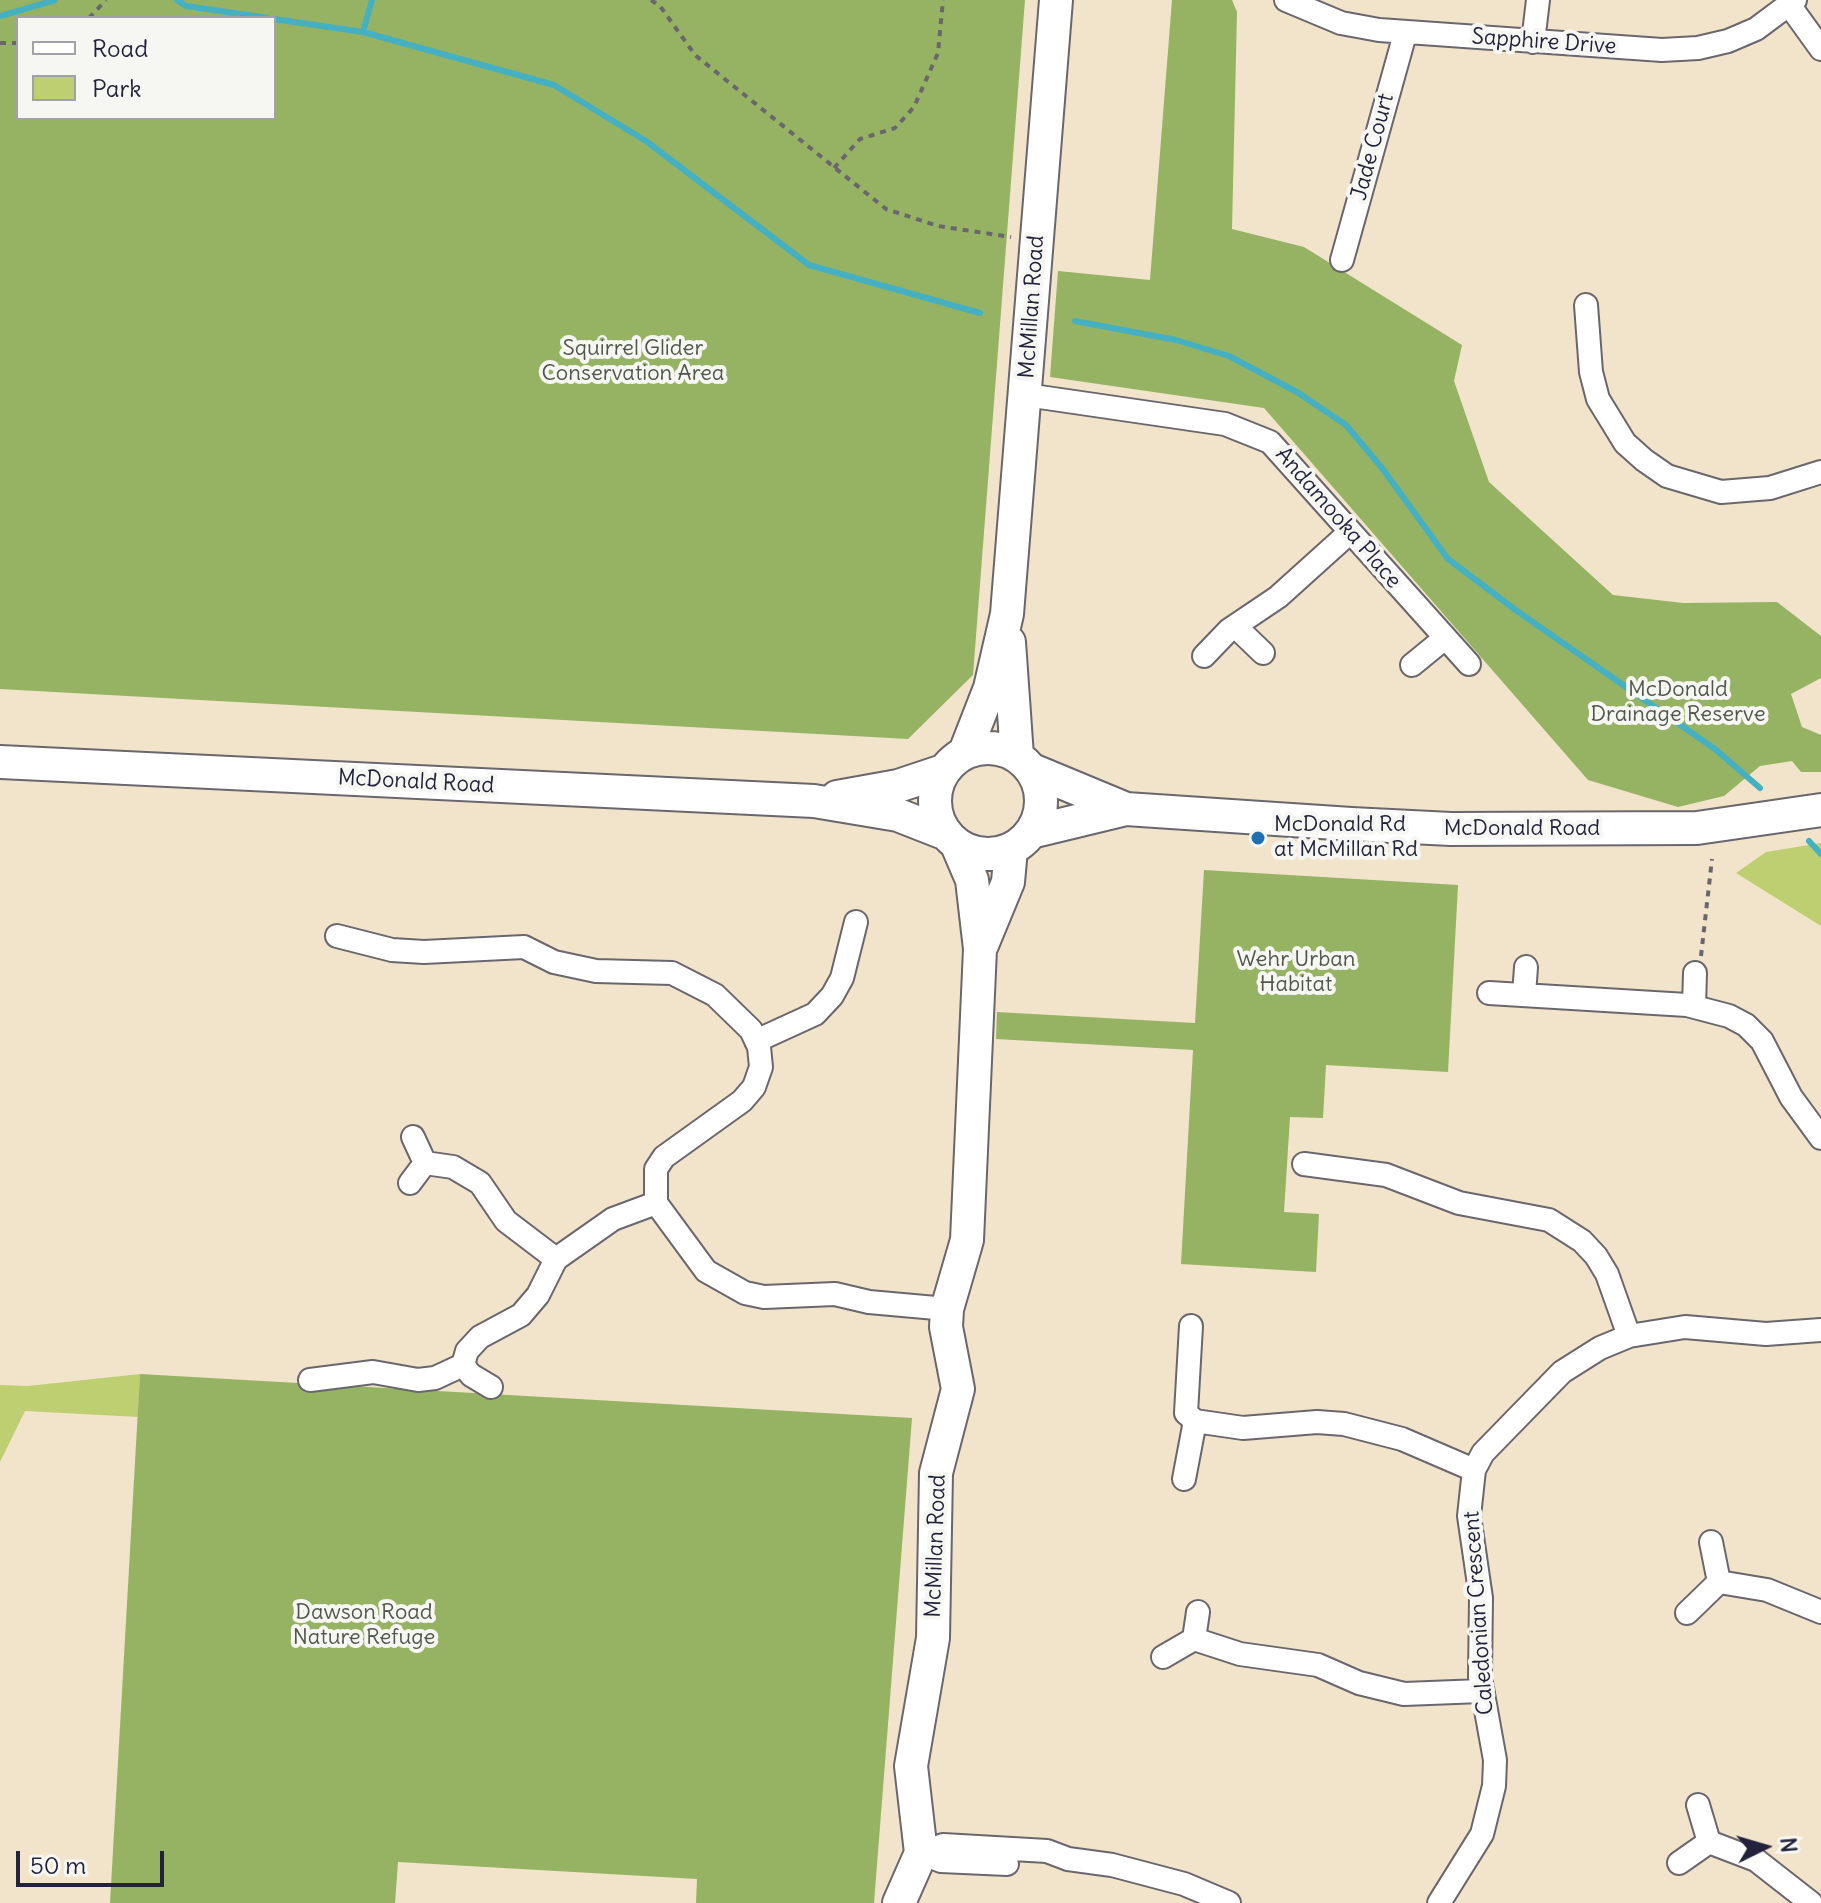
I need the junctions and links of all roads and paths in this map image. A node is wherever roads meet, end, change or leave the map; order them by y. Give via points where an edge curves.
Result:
1 (106, 0) edge
2 (651, 0) edge
3 (943, 0) edge
4 (1056, 0) edge
5 (1286, 0) edge
6 (1538, 0) edge
7 (1793, 3) edge
8 (91, 16) edge
9 (1405, 34) junction
10 (1533, 42) junction
11 (1821, 49) edge
12 (834, 168) junction
13 (1037, 239) junction
14 (1342, 260) dead end
15 (1586, 305) dead end
16 (1026, 395) junction
17 (1821, 472) edge
18 (1349, 533) junction
19 (1007, 614) junction
20 (1235, 626) junction
21 (1445, 638) junction
22 (1263, 653) dead end
23 (1204, 656) dead end
24 (1469, 664) dead end
25 (1412, 665) dead end
26 (6, 760) edge
27 (954, 761) junction
28 (1024, 763) junction
29 (814, 801) junction
30 (1126, 809) junction
31 (1820, 810) edge
32 (951, 839) junction
33 (1021, 840) junction
34 (1712, 859) dead end
35 (846, 933) dead end
36 (337, 936) dead end
37 (980, 949) junction
38 (1526, 967) dead end
39 (1695, 973) joint
40 (1489, 993) dead end
41 (1524, 995) junction
42 (1694, 1006) junction
43 (756, 1041) junction
44 (413, 1137) dead end
45 (1821, 1138) edge
46 (425, 1163) junction
47 (1304, 1164) dead end
48 (410, 1183) dead end
49 (656, 1203) junction
50 (556, 1259) junction
51 (947, 1309) junction
52 (1191, 1326) dead end
53 (1821, 1330) edge
54 (1629, 1336) junction
55 (463, 1365) junction
56 (310, 1380) dead end
57 (491, 1387) dead end
58 (1195, 1421) junction
59 (1474, 1470) junction
60 (1184, 1479) dead end
61 (1711, 1542) dead end
62 (1719, 1582) junction
63 (1198, 1612) dead end
64 (1821, 1612) edge
65 (1687, 1613) dead end
66 (1194, 1639) junction
67 (1163, 1657) dead end
68 (1481, 1691) junction
69 (1698, 1805) dead end
70 (1709, 1842) junction
71 (921, 1853) junction
72 (1679, 1863) dead end
73 (899, 1903) edge
74 (1229, 1903) edge
75 (1439, 1903) edge
76 (1811, 1903) edge

1 - 8 path
2 - 12 path via 695,55
3 - 12 path via 938,53 914,107 895,128 860,139
4 - 13 main road, McMillan Road
5 - 9 street, Sapphire Drive via 1341,23
6 - 10 street
7 - 10 street, Sapphire Drive via 1756,29 1698,48
7 - 11 street
9 - 10 street, Sapphire Drive
9 - 14 street, Jade Court
12 - 13 path via 886,209 985,236
13 - 16 main road, McMillan Road
15 - 17 street via 1598,399 1625,443 1644,460 1667,476 1721,492 1770,488
16 - 18 street, Andamooka Place via 1242,428 1281,452
16 - 19 main road, McMillan Road
18 - 20 street via 1278,597
18 - 21 street, Andamooka Place
19 - 27 main road, McMillan Road via 990,688
19 - 28 main road, McMillan Road
20 - 22 street
20 - 23 street
21 - 24 street, Andamooka Place
21 - 25 street
26 - 29 main road, McDonald Road
27 - 28 main road via 983,747 1000,749
27 - 29 main road, McDonald Road via 898,786
27 - 32 main road via 934,802
28 - 30 main road, McDonald Road
28 - 33 main road via 1041,801
29 - 32 main road, McDonald Road via 898,815
30 - 31 main road, McDonald Road via 1451,829 1681,828
30 - 33 main road, McDonald Road
32 - 33 main road via 974,853 993,854
32 - 37 main road, McMillan Road via 972,880
33 - 37 main road, McMillan Road
34 - 39 path
35 - 43 street via 842,978 815,1014
36 - 43 street via 424,952 524,947 554,962 596,971 672,973 715,995
37 - 51 main road, McMillan Road via 967,1240
38 - 41 street
39 - 42 street
40 - 41 street
41 - 42 street
42 - 45 street via 1729,1016 1762,1041 1791,1097
43 - 49 street via 761,1067 754,1087 664,1157 656,1169
44 - 46 street
46 - 48 street
46 - 50 street via 453,1167 480,1183 506,1221
47 - 54 street via 1386,1175 1459,1203 1549,1220 1596,1256
49 - 50 street via 613,1219
49 - 51 street via 706,1271 745,1293 835,1294
50 - 55 street via 521,1315 480,1337
51 - 71 main road, McMillan Road via 958,1389 936,1473 933,1638 911,1766
52 - 58 street via 1186,1413
53 - 54 street via 1766,1334 1685,1327
54 - 59 street via 1562,1372 1483,1453
55 - 56 street via 418,1380 373,1372
55 - 57 street
58 - 59 street via 1243,1428 1344,1424 1402,1439
58 - 60 street
59 - 68 street, Caledonian Crescent via 1469,1516 1481,1598
61 - 62 street
62 - 64 street via 1767,1590
62 - 65 street
63 - 66 street
66 - 67 street
66 - 68 street via 1240,1654 1318,1665 1404,1694
68 - 75 street, Caledonian Crescent via 1495,1760 1490,1810 1482,1834
69 - 70 street
70 - 72 street
70 - 76 street via 1756,1860
71 - 73 main road
71 - 74 street via 941,1861 1040,1865 1068,1859 1112,1865 1184,1884

